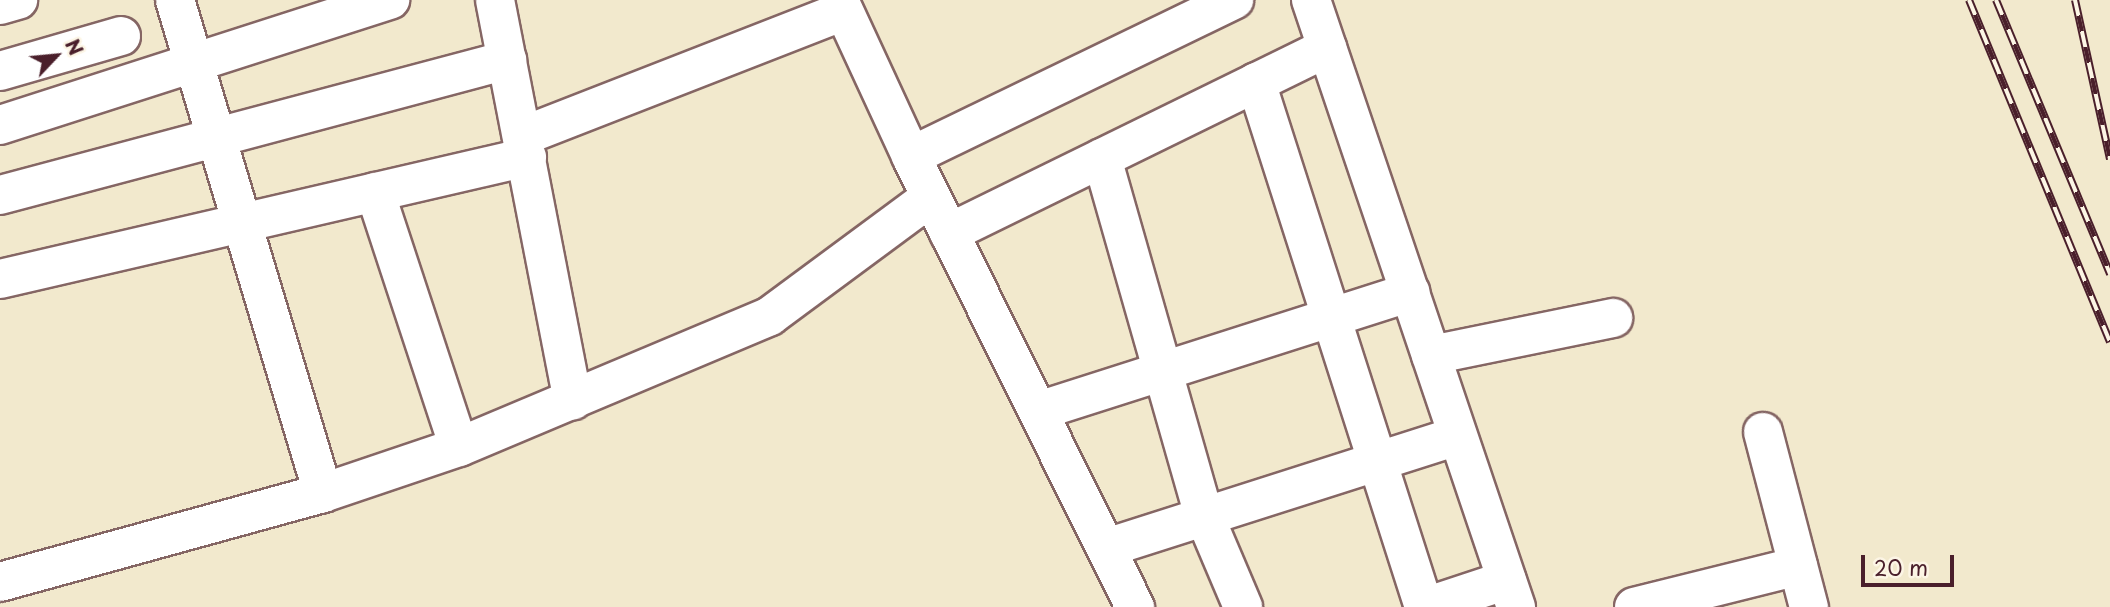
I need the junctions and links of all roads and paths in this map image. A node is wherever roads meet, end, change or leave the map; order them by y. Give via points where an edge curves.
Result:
1 (18, 0) edge
2 (175, 0) edge
3 (390, 0) edge
4 (495, 0) edge
5 (1234, 0) edge
6 (1311, 0) edge
7 (0, 5) edge
8 (841, 6) edge
9 (121, 36) dead end
10 (1327, 48) junction
11 (507, 60) junction
12 (194, 65) junction
13 (0, 71) edge
14 (1256, 82) junction
15 (0, 125) edge
16 (217, 139) junction
17 (525, 146) junction
18 (911, 156) junction
19 (1102, 158) junction
20 (376, 192) junction
21 (0, 195) edge
22 (931, 197) junction
23 (242, 224) junction
24 (949, 233) junction
25 (0, 279) edge
26 (1410, 292) junction
27 (1332, 318) junction
28 (1613, 318) dead end
29 (1431, 355) junction
30 (1161, 369) junction
31 (573, 400) junction
32 (1038, 411) junction
33 (1763, 432) dead end
34 (1458, 436) junction
35 (459, 447) junction
36 (1378, 460) junction
37 (323, 493) junction
38 (1204, 515) junction
39 (1106, 548) junction
40 (1798, 566) junction
41 (0, 582) edge
42 (1512, 594) edge
43 (1708, 598) edge
44 (1135, 607) edge
45 (1243, 607) edge
46 (1425, 607) edge
47 (1634, 607) edge
48 (1809, 607) edge

1 - 7 street
2 - 12 street
3 - 12 street
4 - 11 street
5 - 18 street
6 - 10 street
8 - 17 street
8 - 18 street
9 - 13 street
10 - 14 street
10 - 26 street
11 - 16 street
11 - 17 street
12 - 15 street
12 - 16 street
14 - 19 street
14 - 27 street
16 - 21 street
16 - 23 street
17 - 20 street
17 - 31 street
18 - 22 street
19 - 24 street
19 - 30 street
20 - 23 street
20 - 35 street
22 - 24 street
22 - 31 street via 770,316
23 - 25 street
23 - 37 street
24 - 32 street
26 - 27 street
26 - 29 street
27 - 30 street
27 - 36 street
28 - 29 street
29 - 34 street
30 - 32 street
30 - 38 street
31 - 35 street
32 - 39 street
33 - 40 street
34 - 36 street
34 - 42 street
35 - 37 street
36 - 38 street
36 - 46 street
37 - 41 street
38 - 39 street
38 - 45 street
39 - 44 street
40 - 43 street
40 - 48 street
42 - 46 street
43 - 47 street

